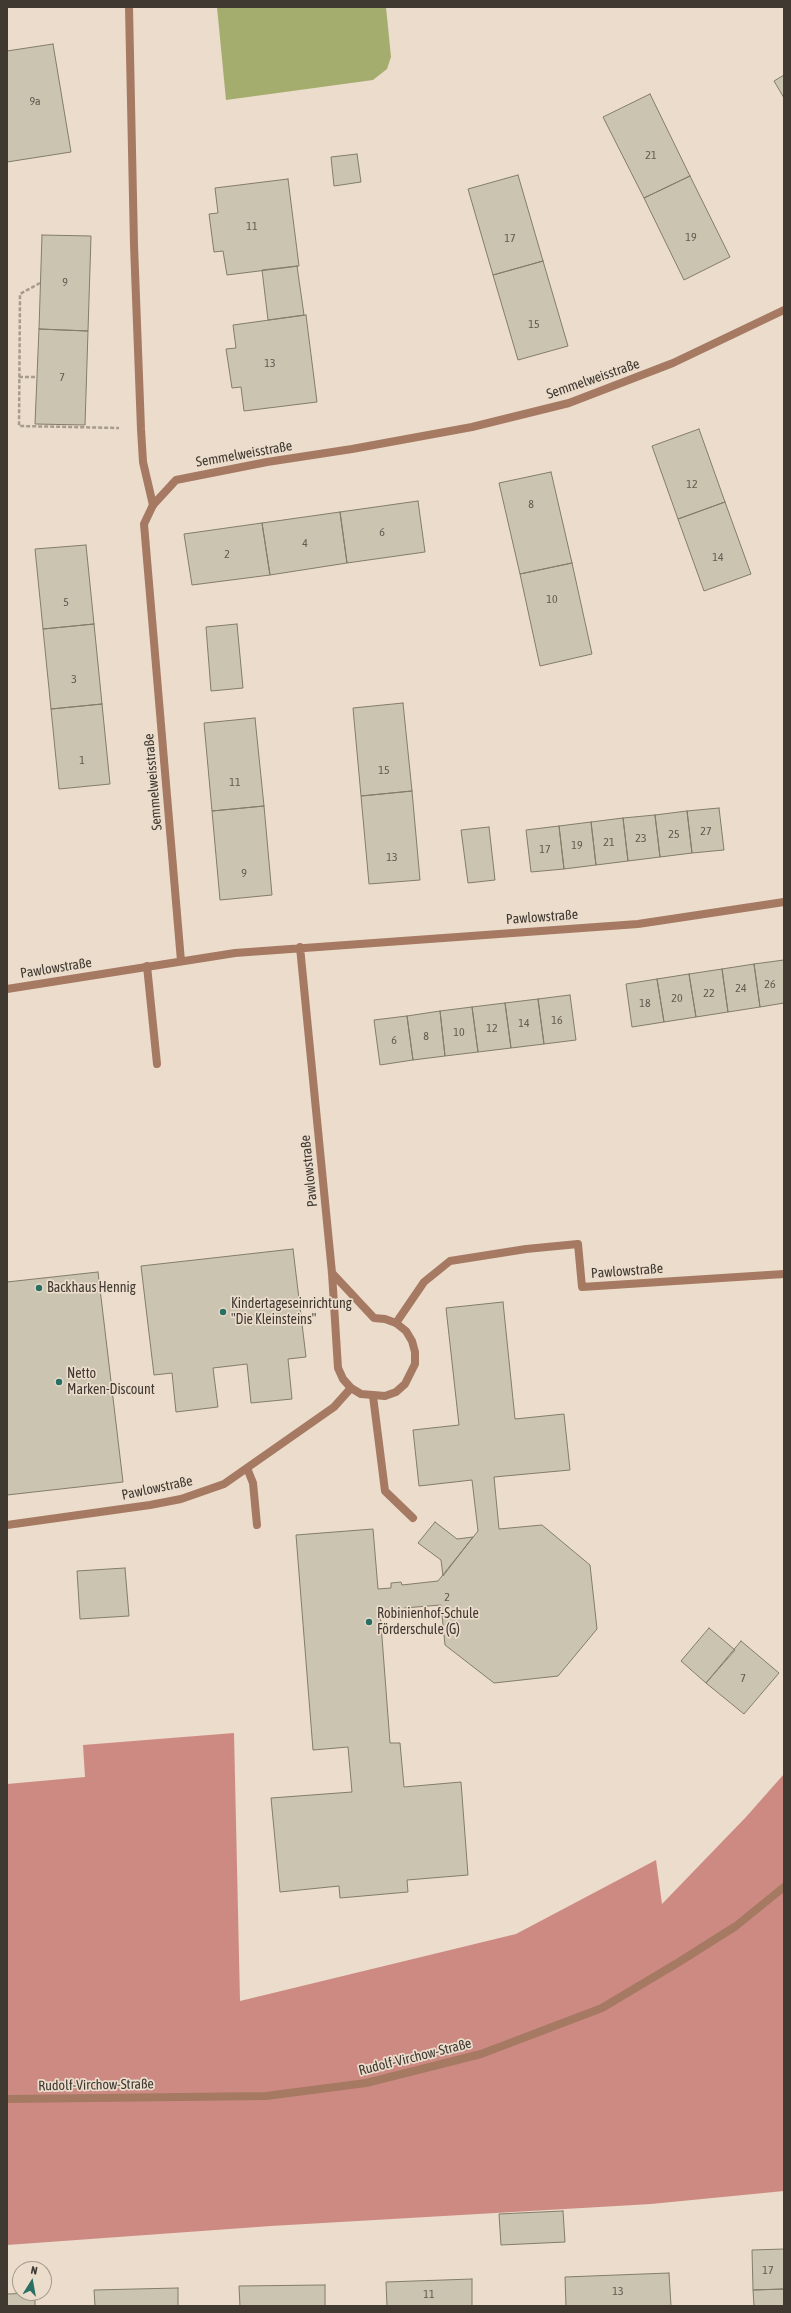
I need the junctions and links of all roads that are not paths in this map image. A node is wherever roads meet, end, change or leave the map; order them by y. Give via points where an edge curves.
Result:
1 (129, 7) edge
2 (784, 310) edge
3 (153, 505) junction
4 (784, 902) edge
5 (300, 947) junction
6 (181, 961) junction
7 (147, 966) junction
8 (7, 989) edge
9 (158, 1064) dead end
10 (332, 1274) junction
11 (784, 1274) edge
12 (396, 1323) junction
13 (351, 1388) junction
14 (373, 1396) junction
15 (247, 1468) junction
16 (413, 1518) dead end
17 (7, 1525) edge
18 (257, 1525) dead end
19 (784, 1887) edge
20 (7, 2099) edge

1 - 3 street via 141,428 143,462
2 - 3 street, Semmelweisstraße via 673,363 569,403 472,427 176,480
3 - 6 street, Semmelweisstraße via 144,524
4 - 5 street, Pawlowstraße via 638,924
5 - 6 street, Pawlowstraße
5 - 10 street, Pawlowstraße
6 - 7 street, Pawlowstraße
7 - 8 street, Pawlowstraße
7 - 9 street
10 - 12 street via 374,1318
10 - 13 street, Pawlowstraße via 338,1368
11 - 12 street, Pawlowstraße via 582,1286 578,1244 526,1249 450,1261 424,1282
12 - 14 street via 412,1340 415,1364 405,1384 396,1392 385,1396
13 - 14 street via 361,1394
13 - 15 street, Pawlowstraße via 334,1407
14 - 16 street via 385,1491
15 - 17 street, Pawlowstraße via 224,1484 182,1499
15 - 18 street via 253,1483
19 - 20 street, Rudolf-Virchow-Straße via 736,1926 602,2008 481,2054 366,2083 266,2096

